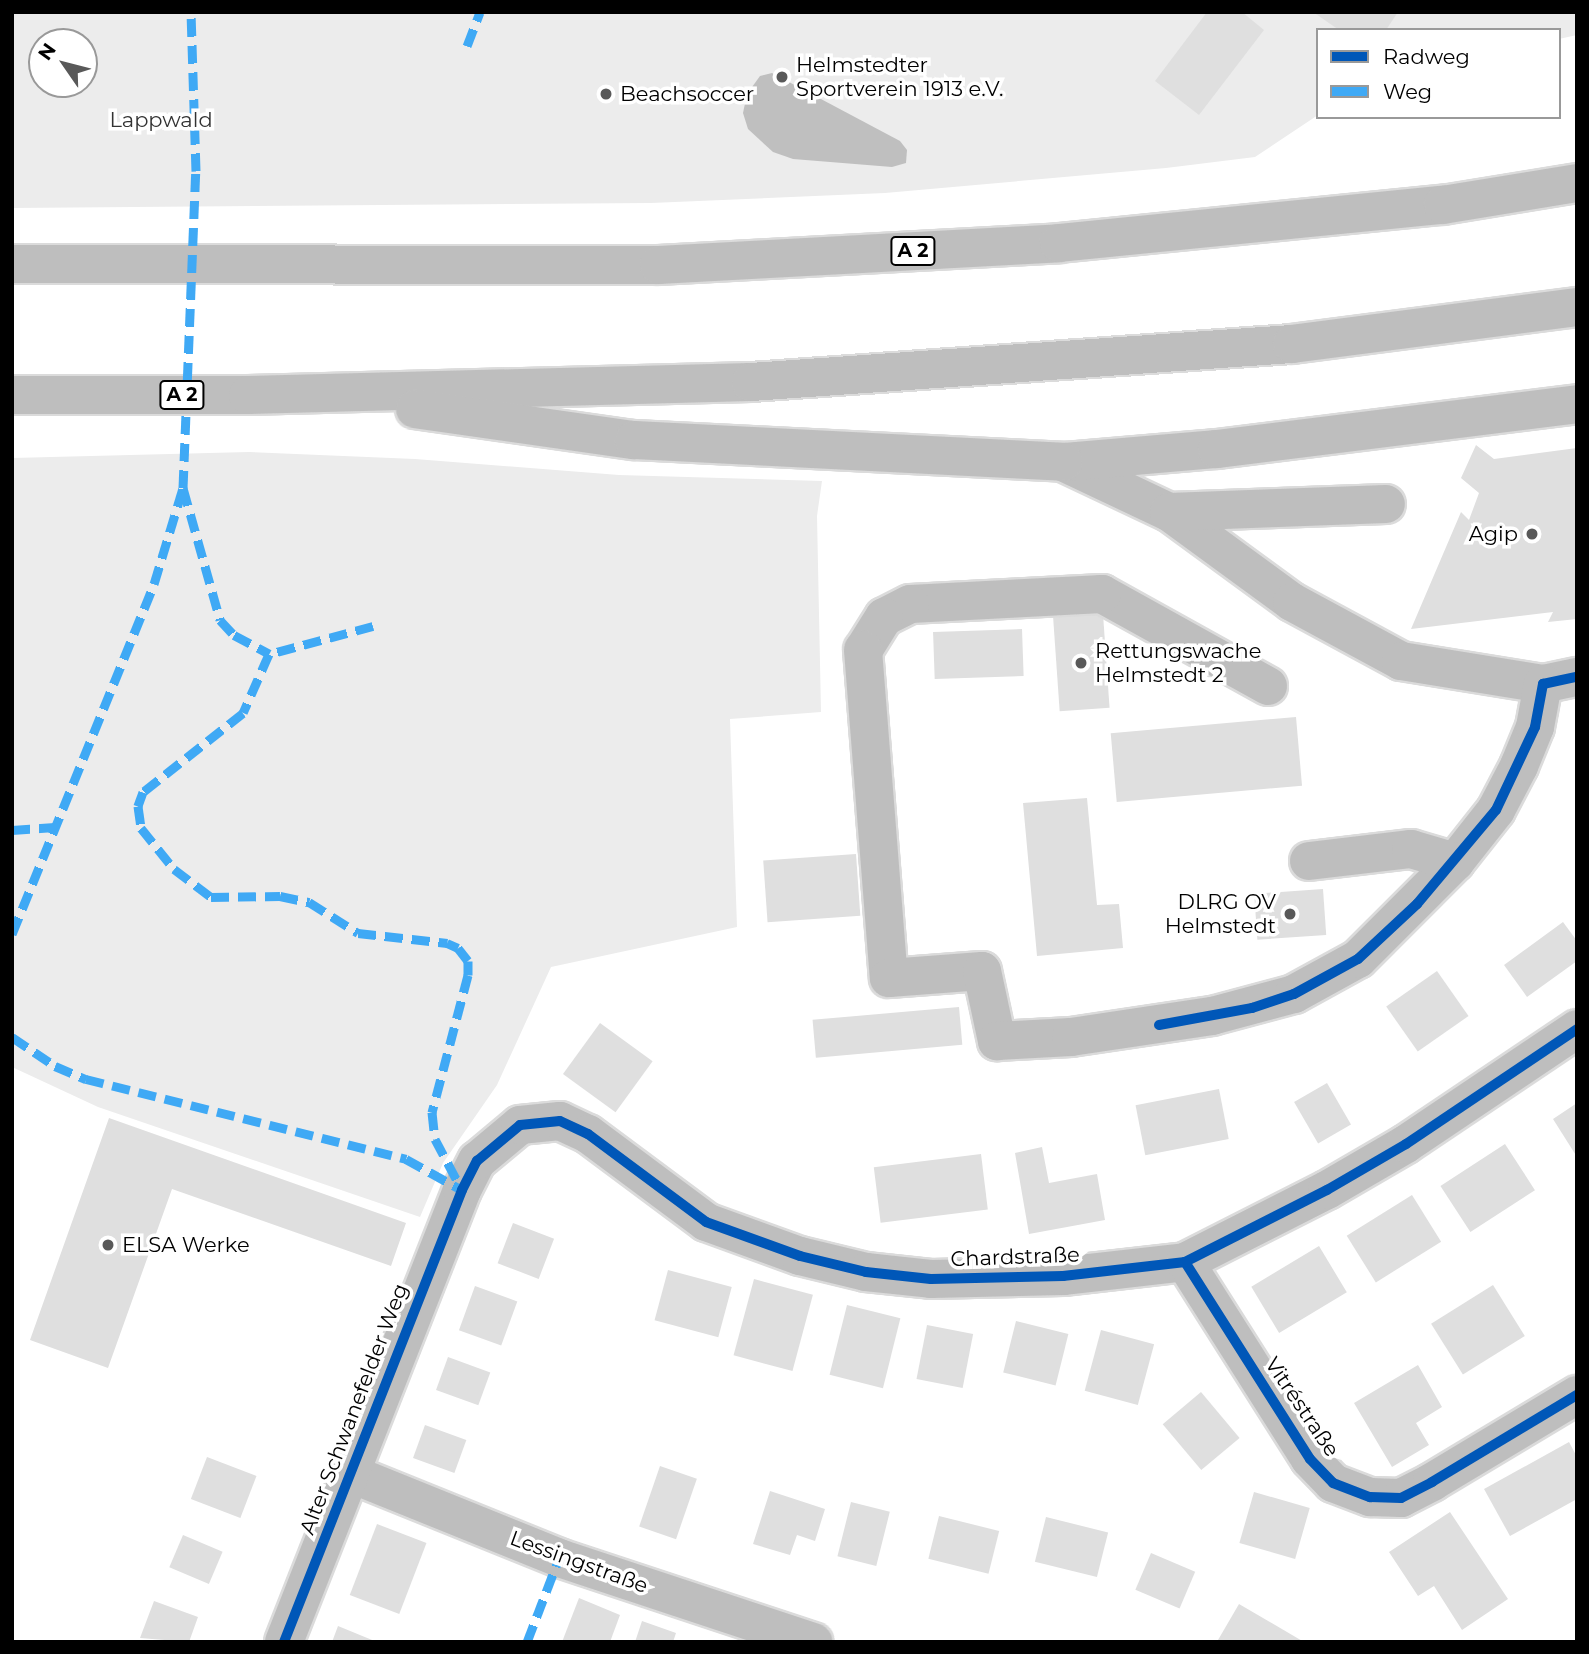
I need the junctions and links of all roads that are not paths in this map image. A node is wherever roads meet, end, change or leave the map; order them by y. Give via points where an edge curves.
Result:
1 (1577, 183) edge
2 (12, 264) edge
3 (1577, 307) edge
4 (302, 393) junction
5 (12, 395) edge
6 (1577, 404) edge
7 (1063, 462) junction
8 (1386, 504) dead end
9 (1169, 512) junction
10 (1560, 681) edge
11 (1268, 686) dead end
12 (1310, 861) dead end
13 (1455, 862) junction
14 (1577, 1029) edge
15 (462, 1190) joint
16 (1185, 1262) junction
17 (1577, 1395) edge
18 (349, 1473) junction
19 (284, 1642) edge
20 (813, 1642) edge

1 - 2 main road, A 2 via 1443,205 1045,244 659,265
3 - 4 main road, A 2 via 1292,344 1046,363 751,382
4 - 5 main road, A 2
4 - 7 main road via 634,440
6 - 7 main road via 1217,449
7 - 9 main road
8 - 9 main road
9 - 10 main road via 1292,602 1401,661
10 - 13 main road via 1496,810
11 - 13 main road via 1102,594 910,604 884,617 863,650 889,978 982,971 997,1041 1159,1025 1252,1008 1294,995 1358,959
12 - 13 main road via 1411,849
14 - 16 main road, Chardstraße via 1406,1144 1327,1191
15 - 16 main road, Chardstraße via 477,1161 520,1125 560,1122 588,1134 706,1222 746,1240 866,1272 931,1279 1063,1276
15 - 18 main road, Alter Schwanefelder Weg
16 - 17 main road, Vitréstraße via 1310,1459 1333,1483 1370,1497 1401,1498
18 - 19 main road, Alter Schwanefelder Weg
18 - 20 main road, Lessingstraße via 559,1558

